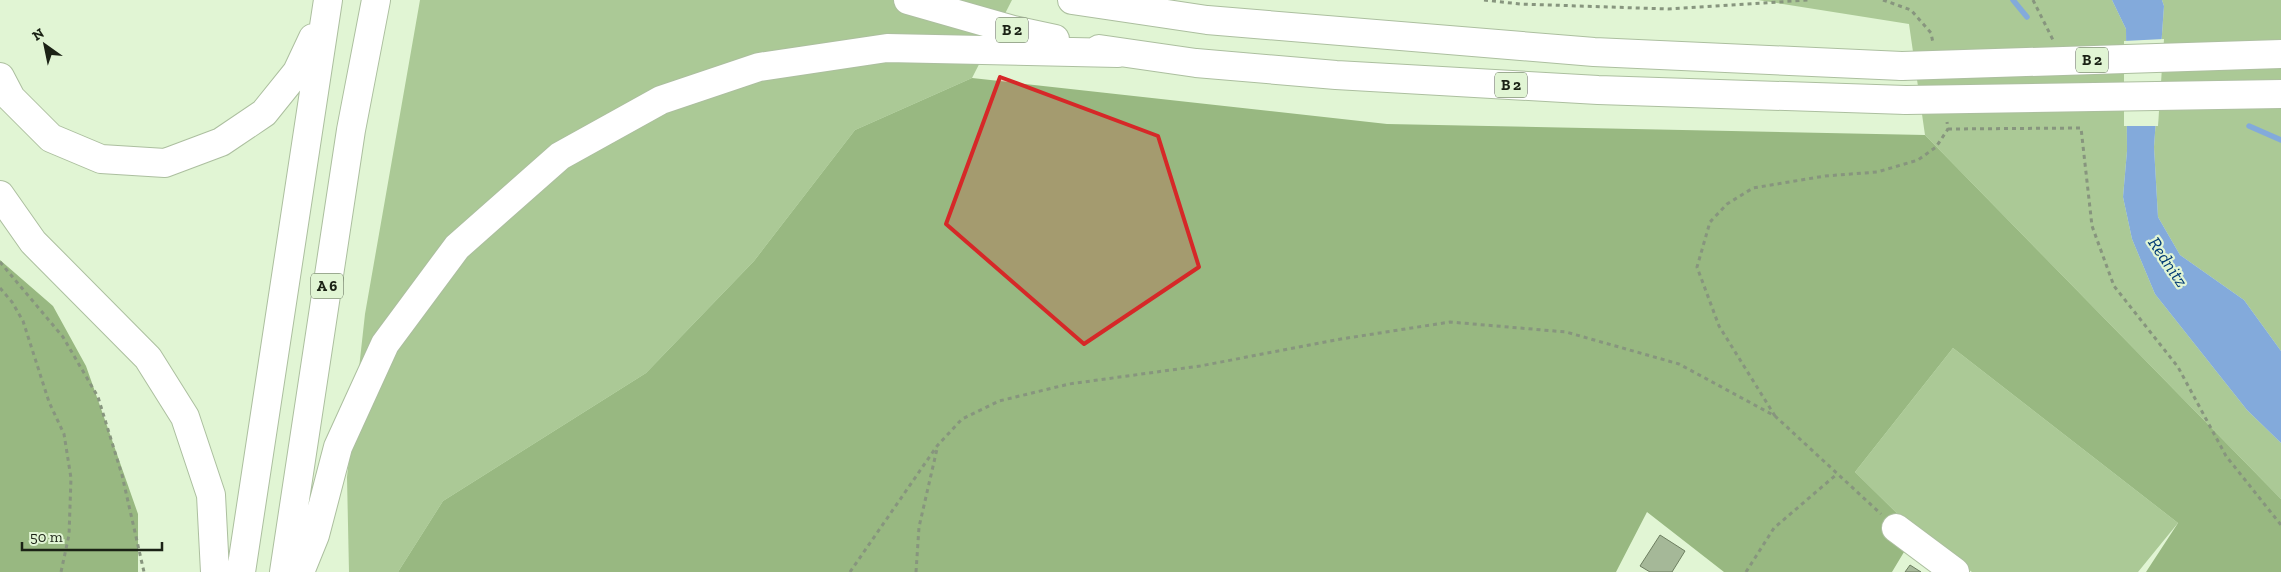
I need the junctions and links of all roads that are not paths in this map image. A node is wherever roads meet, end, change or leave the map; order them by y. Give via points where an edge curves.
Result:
1 (322, 0) edge
2 (328, 0) edge
3 (376, 0) edge
4 (908, 0) edge
5 (1072, 0) edge
6 (1118, 53) junction
7 (2281, 54) edge
8 (0, 77) edge
9 (2281, 94) edge
10 (0, 195) edge
11 (1896, 528) road end
12 (215, 572) edge
13 (241, 572) edge
14 (284, 572) edge
15 (300, 572) edge
16 (1955, 572) edge

1 - 8 main road via 312,41 297,72 264,113 221,142 165,163 101,160 51,138 11,98
2 - 13 main road
3 - 14 main road, A 6 via 351,130
4 - 6 main road, B 2 via 1013,30
5 - 7 main road, B 2, bridge via 1207,20 1584,51 1902,66
6 - 9 main road, B 2, bridge via 1336,75 1598,90 1906,100
6 - 15 main road via 887,48 758,67 661,100 560,156 457,247 385,344 338,447 314,535
10 - 12 main road via 33,242 148,358 186,417 211,495
11 - 16 main road

